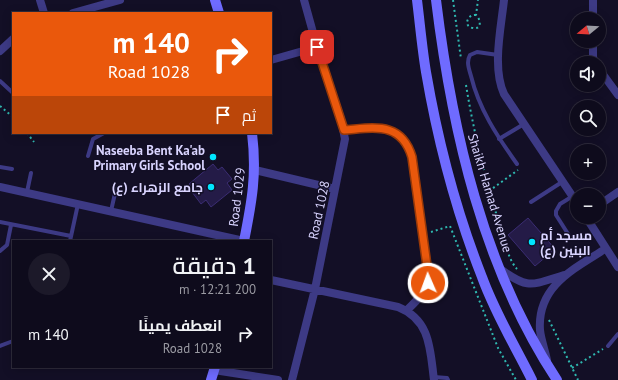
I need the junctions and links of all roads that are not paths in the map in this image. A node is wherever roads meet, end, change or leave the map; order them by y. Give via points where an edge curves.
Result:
1 (40, 0) edge
2 (120, 0) edge
3 (215, 0) edge
4 (304, 0) edge
5 (417, 0) edge
6 (437, 0) edge
7 (504, 0) edge
8 (593, 0) edge
9 (44, 12) edge
10 (77, 12) edge
11 (219, 12) edge
12 (593, 12) edge
13 (12, 40) edge
14 (317, 47) junction
15 (0, 51) edge
16 (499, 55) junction
17 (272, 60) edge
18 (606, 79) edge
19 (0, 82) edge
20 (12, 92) edge
21 (618, 95) edge
22 (524, 124) junction
23 (344, 130) junction
24 (102, 134) edge
25 (252, 134) edge
26 (499, 139) junction
27 (88, 156) dead end
28 (517, 164) road end
29 (0, 167) edge
30 (12, 169) dead end
31 (255, 170) junction
32 (31, 173) dead end
33 (563, 181) junction
34 (0, 187) edge
35 (116, 189) dead end
36 (335, 189) junction
37 (28, 192) junction
38 (570, 192) edge
39 (618, 192) edge
40 (606, 200) edge
41 (570, 201) edge
42 (531, 202) dead end
43 (78, 204) junction
44 (111, 212) junction
45 (0, 222) edge
46 (11, 224) junction
47 (590, 224) edge
48 (71, 236) junction
49 (570, 237) dead end
50 (70, 240) edge
51 (239, 240) edge
52 (244, 240) edge
53 (605, 248) junction
54 (0, 251) edge
55 (618, 267) edge
56 (499, 268) junction
57 (566, 274) junction
58 (272, 280) edge
59 (315, 289) junction
60 (407, 310) junction
61 (618, 334) edge
62 (12, 341) edge
63 (0, 346) edge
64 (608, 346) road end
65 (549, 368) junction
66 (213, 372) edge
67 (434, 379) edge
68 (278, 380) edge
69 (292, 380) edge
70 (448, 380) edge
71 (532, 380) edge
72 (557, 380) edge

1 - 9 street
2 - 10 street
3 - 11 main road
4 - 14 street, Road 1028
5 - 71 main road via 426,71 444,160 482,277 498,316
6 - 56 main road, Shaikh Hamad Avenue via 455,122 481,216
7 - 16 street
8 - 12 street
13 - 15 street
14 - 17 street
14 - 23 street, Road 1028
16 - 22 street via 501,87
16 - 26 lane via 477,52 470,55 468,62 480,104
18 - 21 street
19 - 20 lane
22 - 26 lane
22 - 33 street
23 - 36 street, Road 1028 via 344,148
23 - 60 street via 388,129 397,133 410,148 428,283 418,300
24 - 27 lane via 93,139
25 - 31 main road, Road 1029
26 - 28 lane
29 - 30 lane
31 - 36 street
31 - 52 main road, Road 1029
32 - 37 lane
33 - 38 street
33 - 42 lane
34 - 37 street
35 - 44 lane
36 - 59 street, Road 1028
37 - 43 street
39 - 40 street
41 - 49 lane via 560,204 556,215
43 - 44 street
43 - 48 lane
44 - 51 street
45 - 46 lane
46 - 48 lane
46 - 54 lane via 7,245
47 - 53 street
48 - 50 lane
53 - 55 street
53 - 57 street
56 - 57 street via 520,282 534,285
56 - 65 main road, Shaikh Hamad Avenue via 525,325
57 - 65 street via 552,287 543,305 540,330
58 - 59 street
59 - 60 street
59 - 69 street, Road 1028
60 - 67 street via 425,330
61 - 64 lane
62 - 63 lane
65 - 72 main road, Shaikh Hamad Avenue
66 - 68 street
67 - 70 lane

